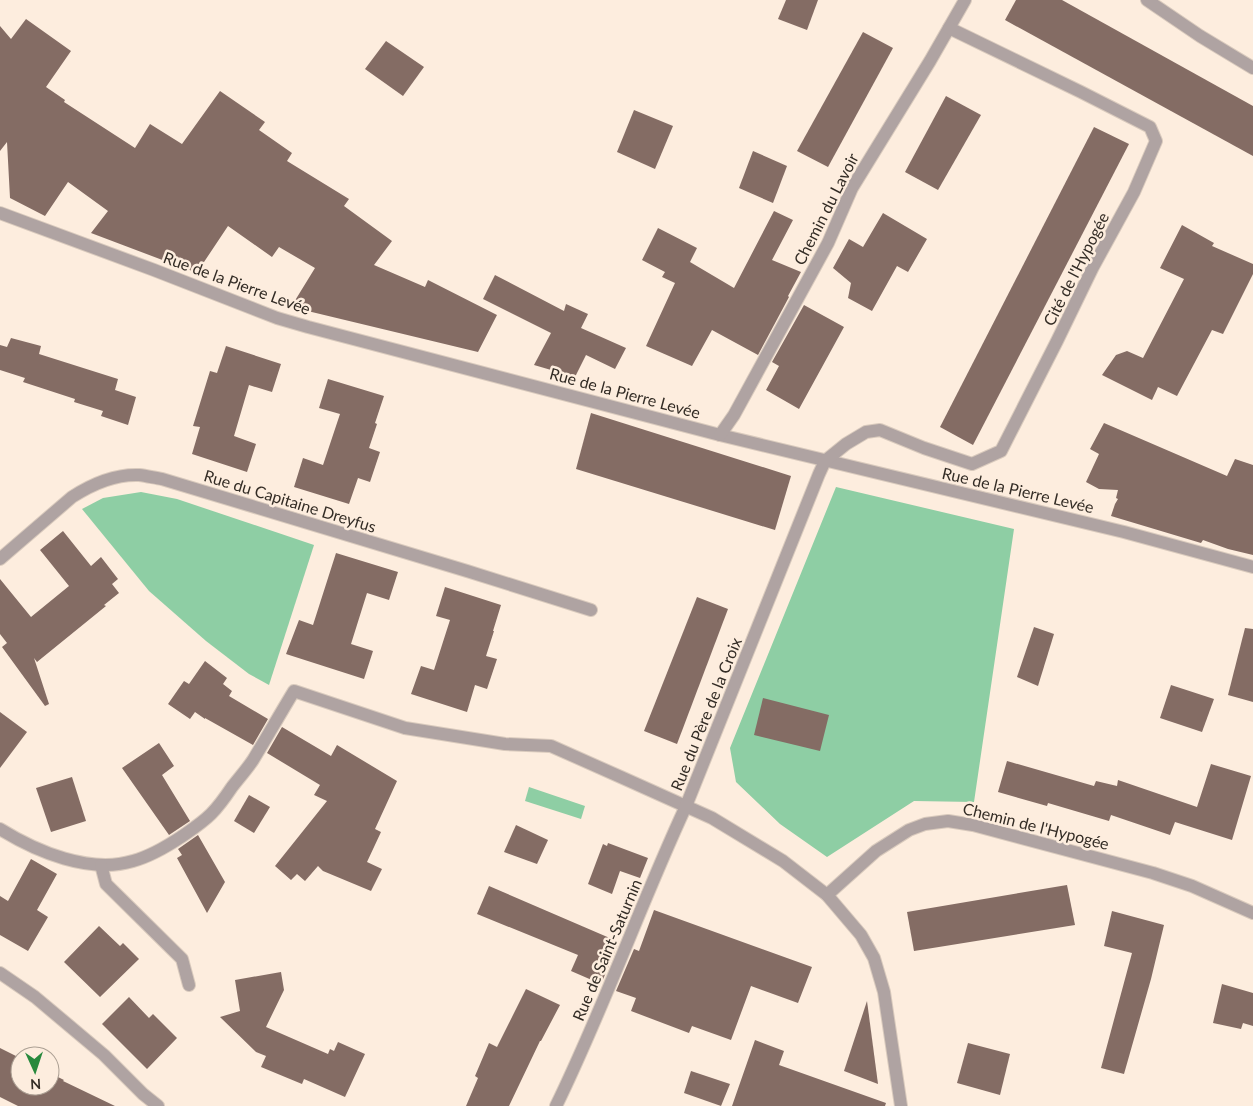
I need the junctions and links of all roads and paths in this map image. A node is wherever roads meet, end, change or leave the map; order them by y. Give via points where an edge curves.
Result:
1 (966, 0) edge
2 (1147, 0) edge
3 (949, 28) junction
4 (1253, 68) edge
5 (0, 213) edge
6 (720, 435) junction
7 (825, 461) junction
8 (0, 559) edge
9 (1253, 567) edge
10 (591, 610) dead end
11 (686, 806) junction
12 (0, 829) edge
13 (101, 865) junction
14 (827, 895) junction
15 (1253, 913) edge
16 (0, 973) edge
17 (189, 985) dead end
18 (158, 1106) edge
19 (556, 1106) edge
20 (901, 1106) edge

1 - 3 street, Chemin du Lavoir
2 - 4 street
3 - 6 street, Chemin du Lavoir via 852,188 828,243
3 - 7 street, Cité de l'Hypogée via 1150,127 1156,141 1134,192 1001,451 972,464 880,430 866,432
5 - 6 street, Rue de la Pierre Levée via 277,318
6 - 7 street, Rue de la Pierre Levée
7 - 9 street, Rue de la Pierre Levée via 1124,532
7 - 11 street, Rue du Père de la Croix
8 - 10 street, Rue du Capitaine Dreyfus via 78,493 120,476 139,476 172,482
11 - 13 street via 551,746 505,744 406,728 294,691 252,761 210,815 162,849 132,862
11 - 14 street, Rue du Père de la Croix via 712,818 782,861
11 - 19 street, Rue de Saint-Saturnin via 601,1009
12 - 13 street via 40,850 66,859
13 - 17 street via 106,884 182,959
14 - 15 street, Chemin de l'Hypogée via 892,840 925,824 948,821 1154,873
14 - 20 street, Rue du Père de la Croix via 861,935 874,958 884,992
16 - 18 street via 35,997 90,1043

